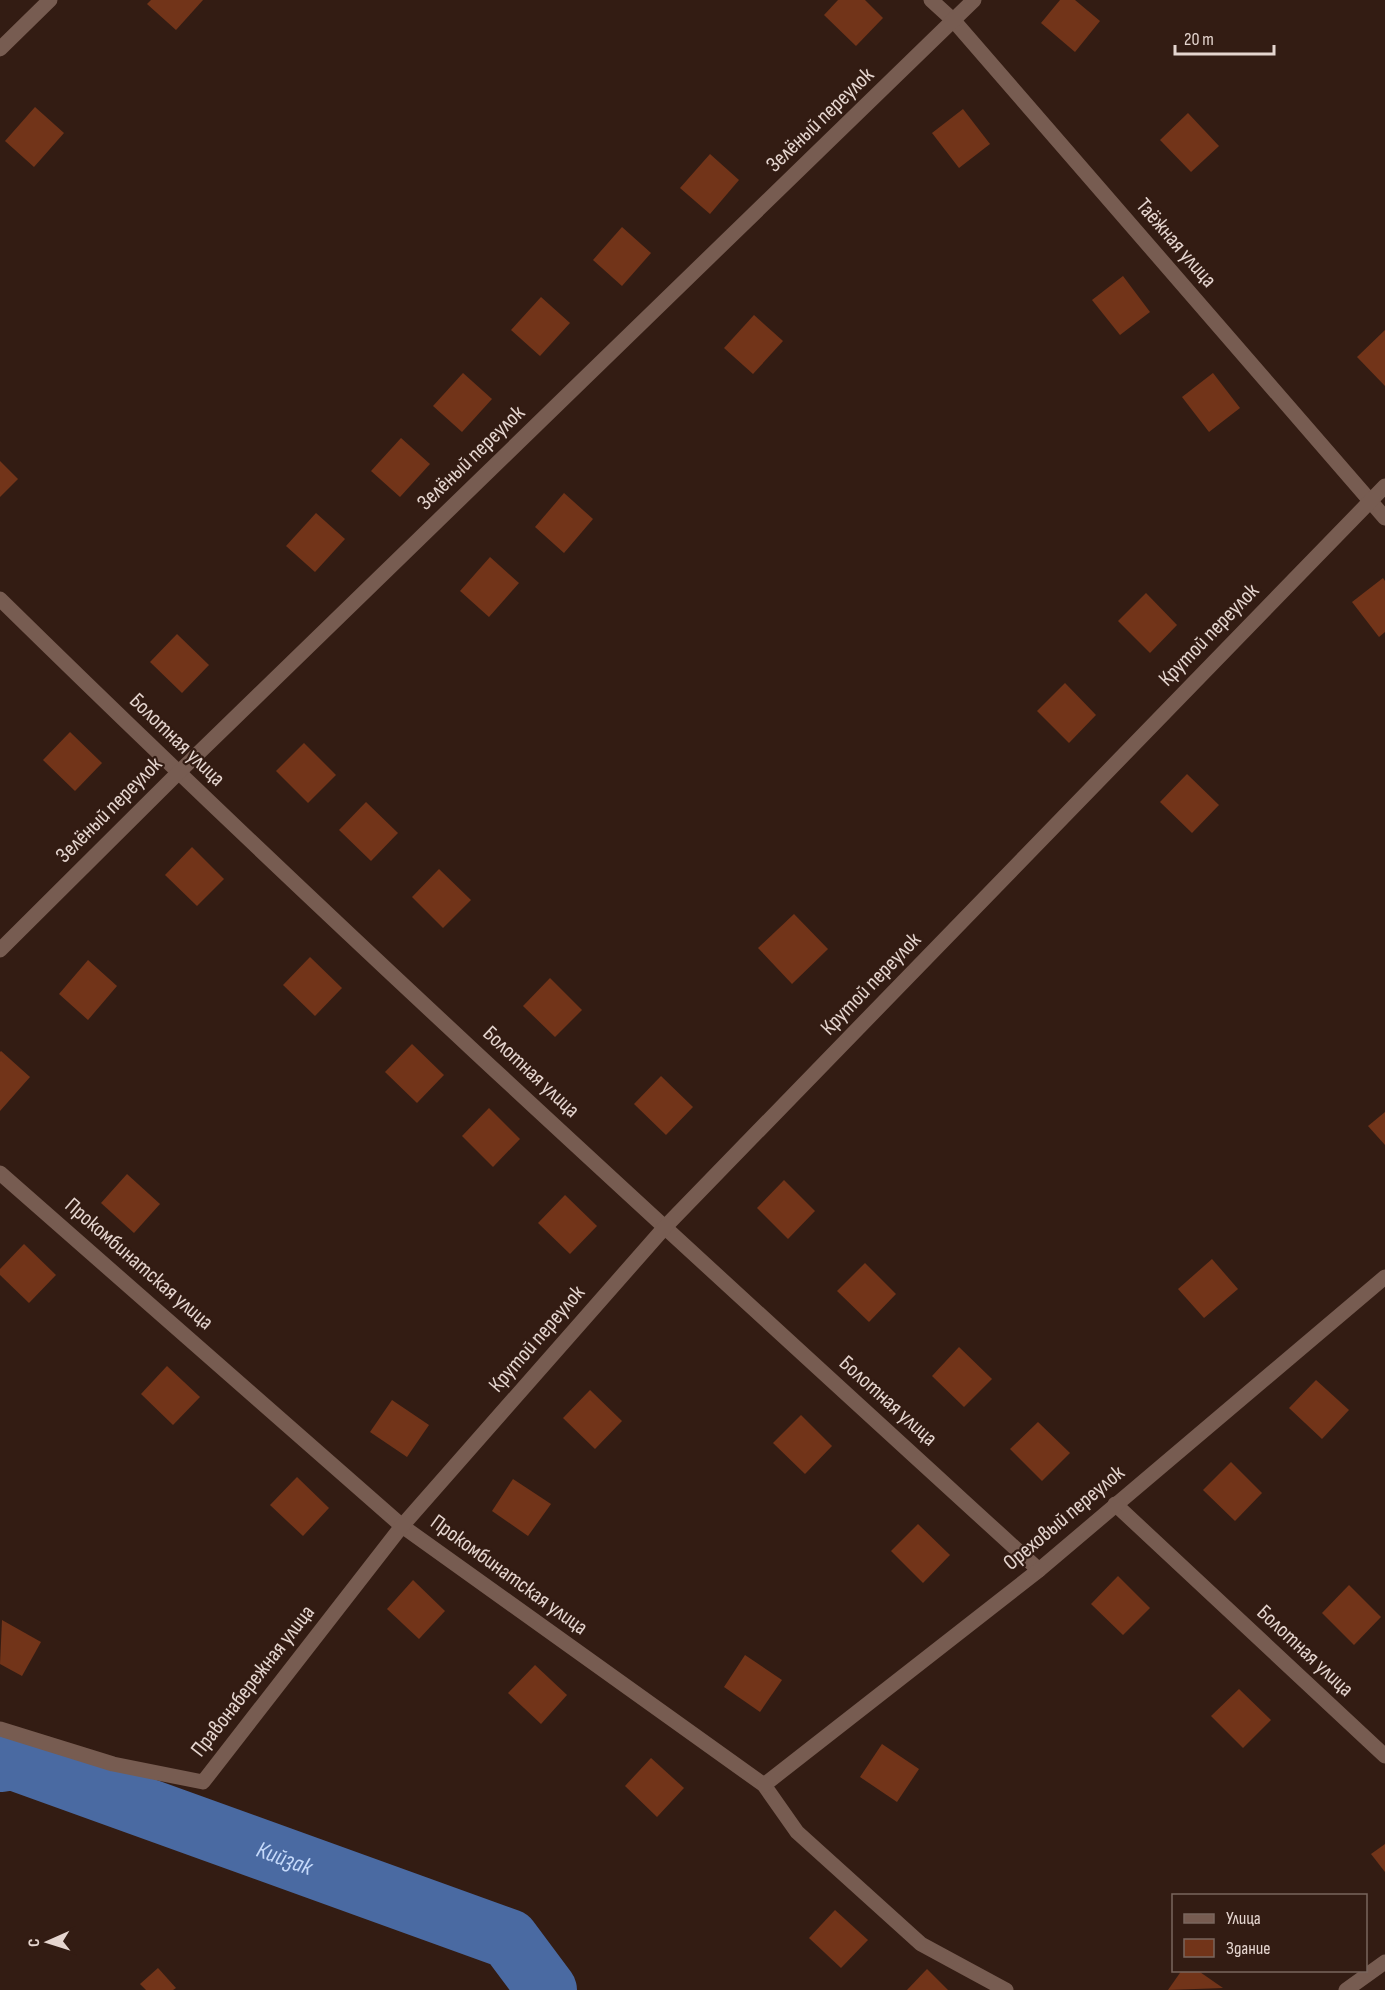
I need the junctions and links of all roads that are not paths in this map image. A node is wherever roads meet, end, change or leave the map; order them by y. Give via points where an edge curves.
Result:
1 (50, 0) edge
2 (931, 0) edge
3 (974, 0) edge
4 (954, 21) junction
5 (0, 49) edge
6 (1385, 486) edge
7 (1371, 501) junction
8 (1385, 518) edge
9 (0, 599) edge
10 (178, 773) junction
11 (0, 950) edge
12 (0, 1173) edge
13 (665, 1227) junction
14 (1385, 1277) edge
15 (1115, 1504) junction
16 (402, 1526) junction
17 (1039, 1570) junction
18 (0, 1729) edge
19 (1385, 1756) edge
20 (764, 1785) junction
21 (1385, 1962) edge
22 (1006, 1990) edge
23 (1346, 1990) edge

1 - 5 street
2 - 4 street, Таёжная улица
3 - 4 street, Зелёный переулок
4 - 7 street, Таёжная улица
4 - 10 street, Зелёный переулок
6 - 7 street, Крутой переулок
7 - 8 street, Таёжная улица
7 - 13 street, Крутой переулок
9 - 10 street, Болотная улица
10 - 11 street, Зелёный переулок
10 - 13 street, Болотная улица
12 - 16 street, Прокомбинатская улица
13 - 16 street, Крутой переулок
13 - 17 street, Болотная улица
14 - 15 street, Ореховый переулок
15 - 17 street, Ореховый переулок
15 - 19 street, Болотная улица
16 - 18 street, Правонабережная улица via 203,1782 113,1764
16 - 20 street, Прокомбинатская улица
17 - 20 street, Ореховый переулок
20 - 22 street, Прокомбинатская улица via 796,1832 921,1944
21 - 23 street

